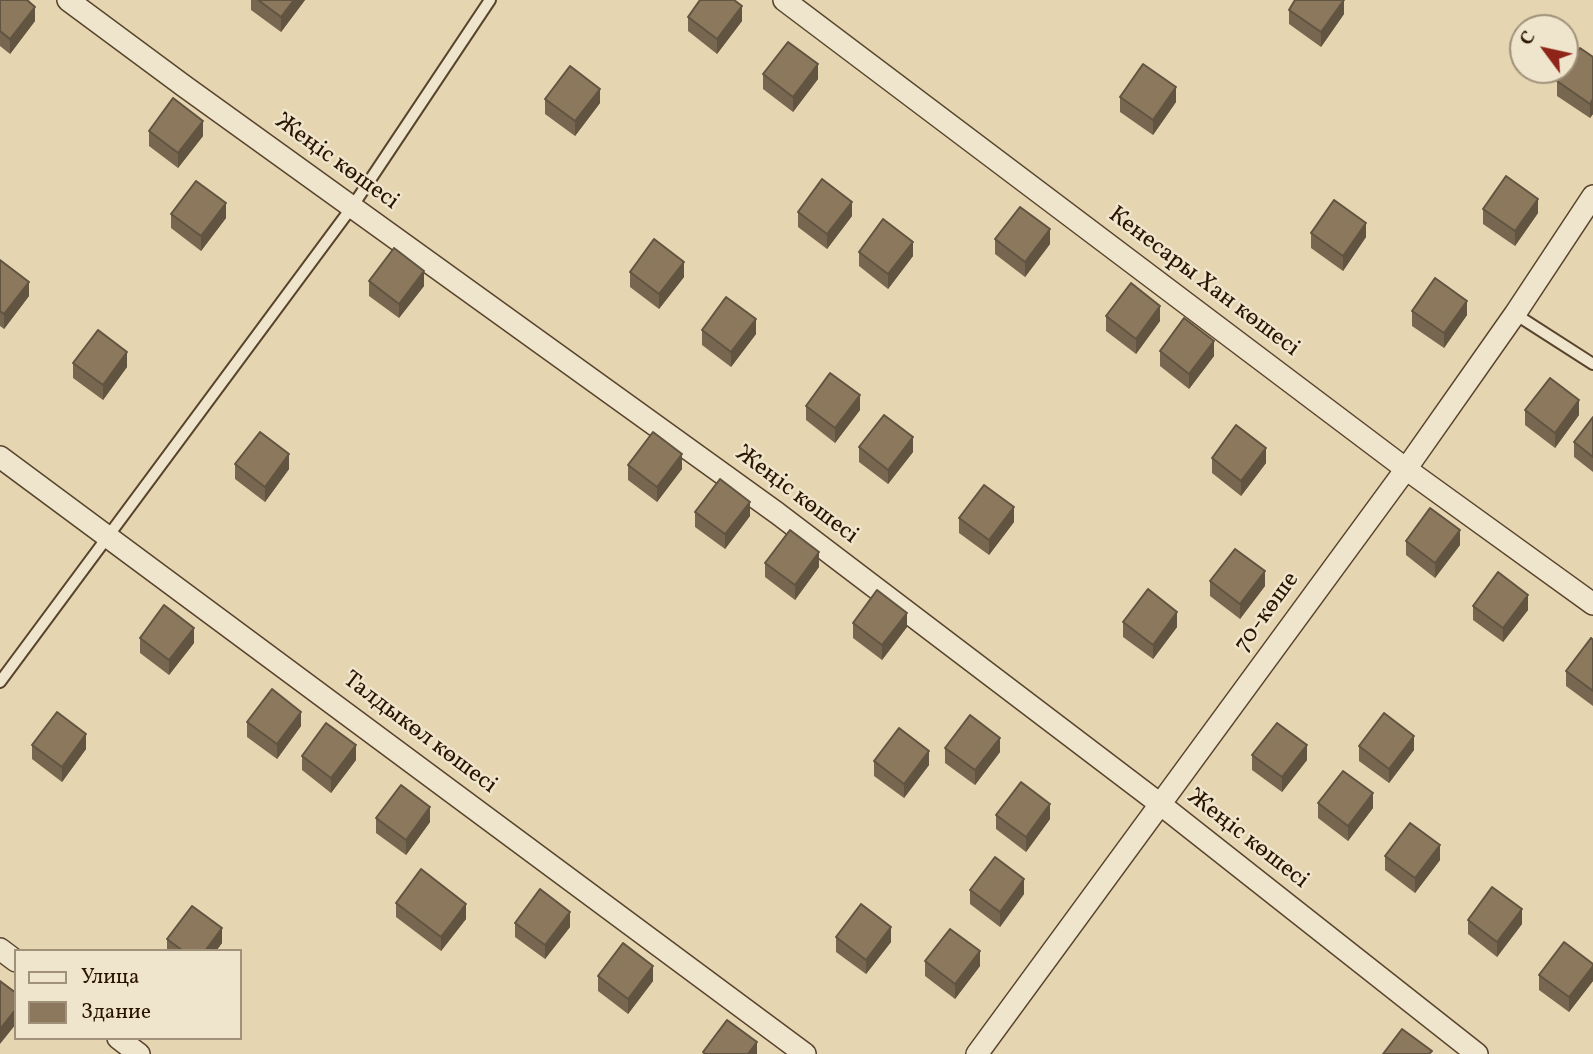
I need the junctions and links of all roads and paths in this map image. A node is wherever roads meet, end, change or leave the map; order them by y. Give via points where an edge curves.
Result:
1 (68, 0) edge
2 (490, 0) edge
3 (784, 0) edge
4 (1593, 196) edge
5 (352, 207) junction
6 (1516, 314) junction
7 (1593, 363) edge
8 (0, 457) edge
9 (1406, 469) junction
10 (108, 536) junction
11 (1593, 604) edge
12 (0, 682) edge
13 (1160, 804) junction
14 (121, 1040) edge
15 (139, 1054) edge
16 (805, 1054) edge
17 (977, 1054) edge
18 (1477, 1054) edge

1 - 5 street, Жеңіс көшесі
2 - 5 lane
3 - 9 street, Кенесары Хан көшесі
4 - 6 street, 70-көше
5 - 10 lane
5 - 13 street, Жеңіс көшесі via 777,513
6 - 7 lane
6 - 9 street, 70-көше
8 - 10 street, Талдыкөл көшесі
9 - 11 street, Кенесары Хан көшесі
9 - 13 street, 70-көше
10 - 12 lane
10 - 16 street, Талдыкөл көшесі
13 - 17 street, 70-көше
13 - 18 street, Жеңіс көшесі
14 - 15 street

